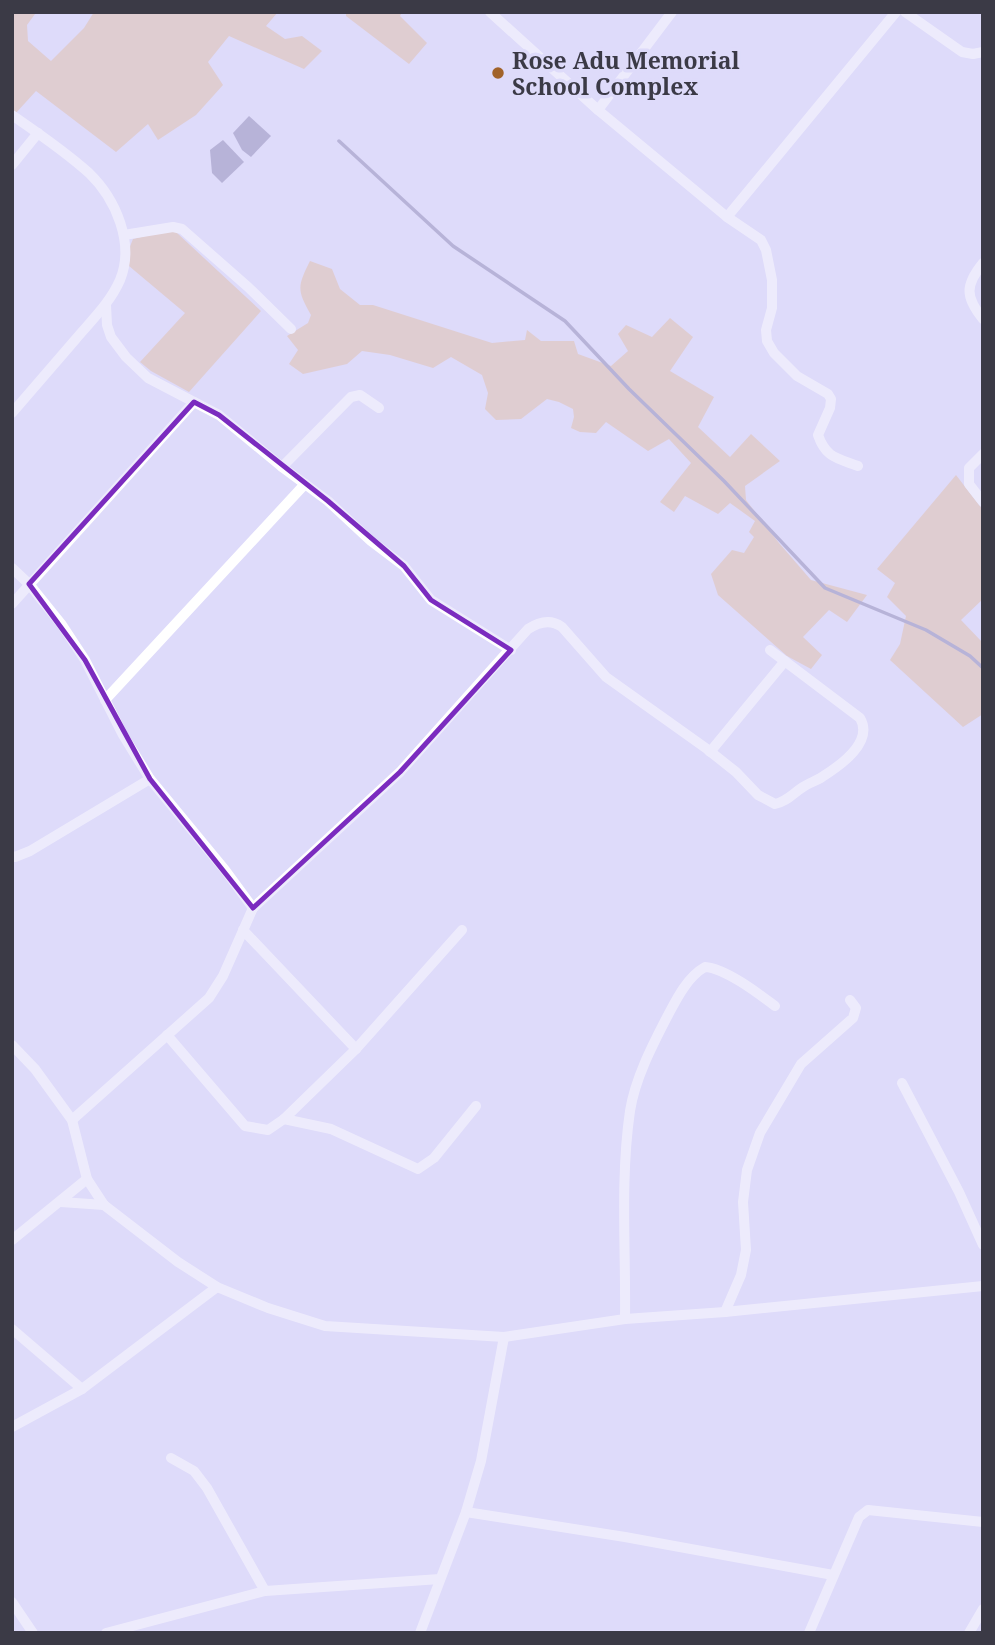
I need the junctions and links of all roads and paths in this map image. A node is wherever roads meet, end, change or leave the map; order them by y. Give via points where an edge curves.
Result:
1 (490, 12) edge
2 (672, 12) edge
3 (896, 12) edge
4 (905, 12) edge
5 (983, 52) edge
6 (598, 110) junction
7 (12, 115) edge
8 (38, 133) junction
9 (12, 165) edge
10 (727, 217) junction
11 (124, 236) junction
12 (983, 263) edge
13 (106, 305) junction
14 (983, 319) edge
15 (291, 329) dead end
16 (194, 402) junction
17 (379, 408) dead end
18 (12, 413) edge
19 (983, 454) edge
20 (858, 466) dead end
21 (282, 467) junction
22 (305, 484) junction
23 (983, 502) edge
24 (12, 568) edge
25 (29, 584) junction
26 (12, 604) edge
27 (512, 650) junction
28 (770, 650) dead end
29 (785, 661) junction
30 (105, 700) junction
31 (710, 752) junction
32 (150, 779) junction
33 (12, 856) edge
34 (253, 908) junction
35 (243, 930) junction
36 (462, 930) dead end
37 (850, 1000) dead end
38 (775, 1006) dead end
39 (167, 1035) junction
40 (12, 1045) edge
41 (356, 1049) junction
42 (902, 1083) dead end
43 (476, 1106) dead end
44 (284, 1119) junction
45 (72, 1120) junction
46 (87, 1178) junction
47 (61, 1202) junction
48 (104, 1205) junction
49 (12, 1240) edge
50 (983, 1245) edge
51 (983, 1286) edge
52 (217, 1287) junction
53 (725, 1312) junction
54 (625, 1319) junction
55 (12, 1329) edge
56 (504, 1337) junction
57 (82, 1389) junction
58 (12, 1427) edge
59 (171, 1458) dead end
60 (466, 1512) junction
61 (983, 1522) edge
62 (833, 1575) junction
63 (440, 1579) junction
64 (265, 1591) junction
65 (12, 1602) edge
66 (983, 1609) edge
67 (33, 1633) edge
68 (106, 1633) edge
69 (420, 1633) edge
70 (809, 1633) edge
71 (969, 1633) edge

1 - 6 street
2 - 6 street
3 - 10 street
4 - 5 street via 962,52
6 - 10 street
7 - 8 street
8 - 9 street
8 - 11 street via 98,183 119,217
10 - 20 street via 761,240 766,250 772,281 767,341 797,376 831,400 818,435 822,448
11 - 13 street via 121,279
11 - 15 street via 182,229
12 - 14 street via 970,280 969,297
13 - 16 street via 111,337 126,357 148,378
13 - 18 street
16 - 21 street via 219,415
16 - 25 street
17 - 21 street via 360,395 351,397
19 - 23 street via 969,468 969,484
21 - 22 street
22 - 27 street via 404,566 431,600
22 - 30 street
24 - 25 street
25 - 26 street
25 - 30 street via 85,660
27 - 31 street via 528,629 554,622 606,677
27 - 34 street via 400,772
28 - 29 street
29 - 31 street
29 - 31 street via 860,718 864,734 859,744 840,765 787,801 775,804 758,795
30 - 32 street
32 - 33 street via 30,851
32 - 34 street
34 - 35 street
35 - 39 street via 209,998
35 - 41 street
36 - 41 street
37 - 53 street via 856,1008 853,1018 801,1063 760,1133 743,1202 746,1250
38 - 54 street via 705,967 690,980 657,1035 630,1110 624,1186
39 - 44 street via 245,1126 268,1130
39 - 45 street
40 - 45 street
41 - 44 street
42 - 50 street
43 - 44 street via 434,1158 418,1169 331,1129
45 - 46 street
46 - 47 street
46 - 48 street
47 - 48 street
47 - 49 street
48 - 52 street
51 - 53 street
52 - 56 street via 325,1326
52 - 57 street
53 - 54 street
54 - 56 street
55 - 57 street
56 - 60 street via 481,1461
57 - 58 street
59 - 64 street via 194,1471 207,1488
60 - 62 street
60 - 63 street
61 - 62 street via 868,1510 859,1517
62 - 70 street
63 - 64 street
63 - 69 street
64 - 68 street
65 - 67 street
66 - 71 street

